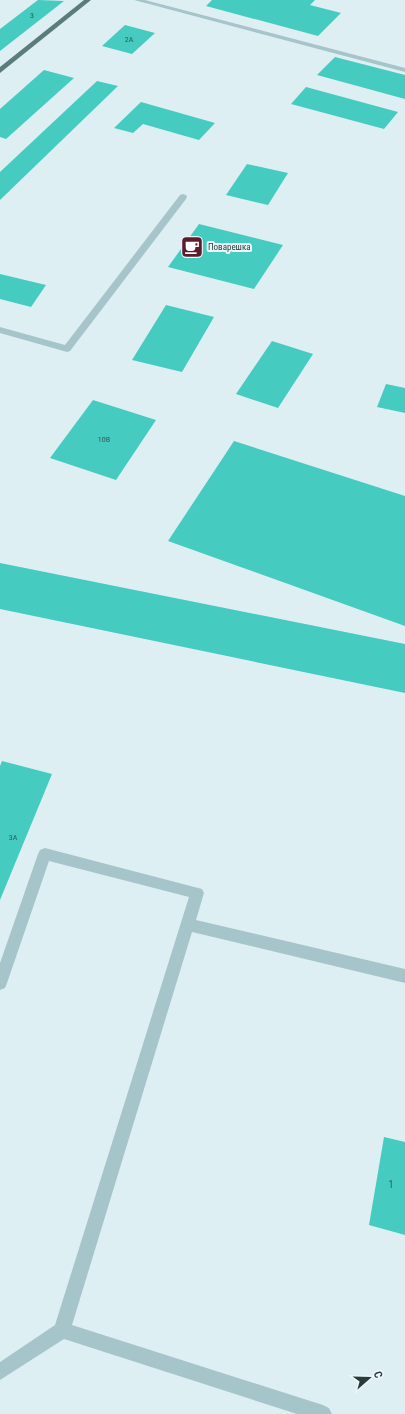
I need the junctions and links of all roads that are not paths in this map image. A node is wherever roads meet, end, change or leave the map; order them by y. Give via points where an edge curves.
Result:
1 (88, 0) edge
2 (137, 0) edge
3 (405, 70) edge
4 (0, 71) edge
5 (183, 197) dead end
6 (0, 330) edge
7 (188, 924) junction
8 (405, 976) edge
9 (0, 983) edge
10 (62, 1330) junction
11 (0, 1372) edge
12 (323, 1414) edge

1 - 4 main road
2 - 3 lane
5 - 6 lane via 67,349
7 - 8 lane
7 - 9 lane via 197,893 45,854
7 - 10 lane
10 - 11 lane
10 - 12 lane

